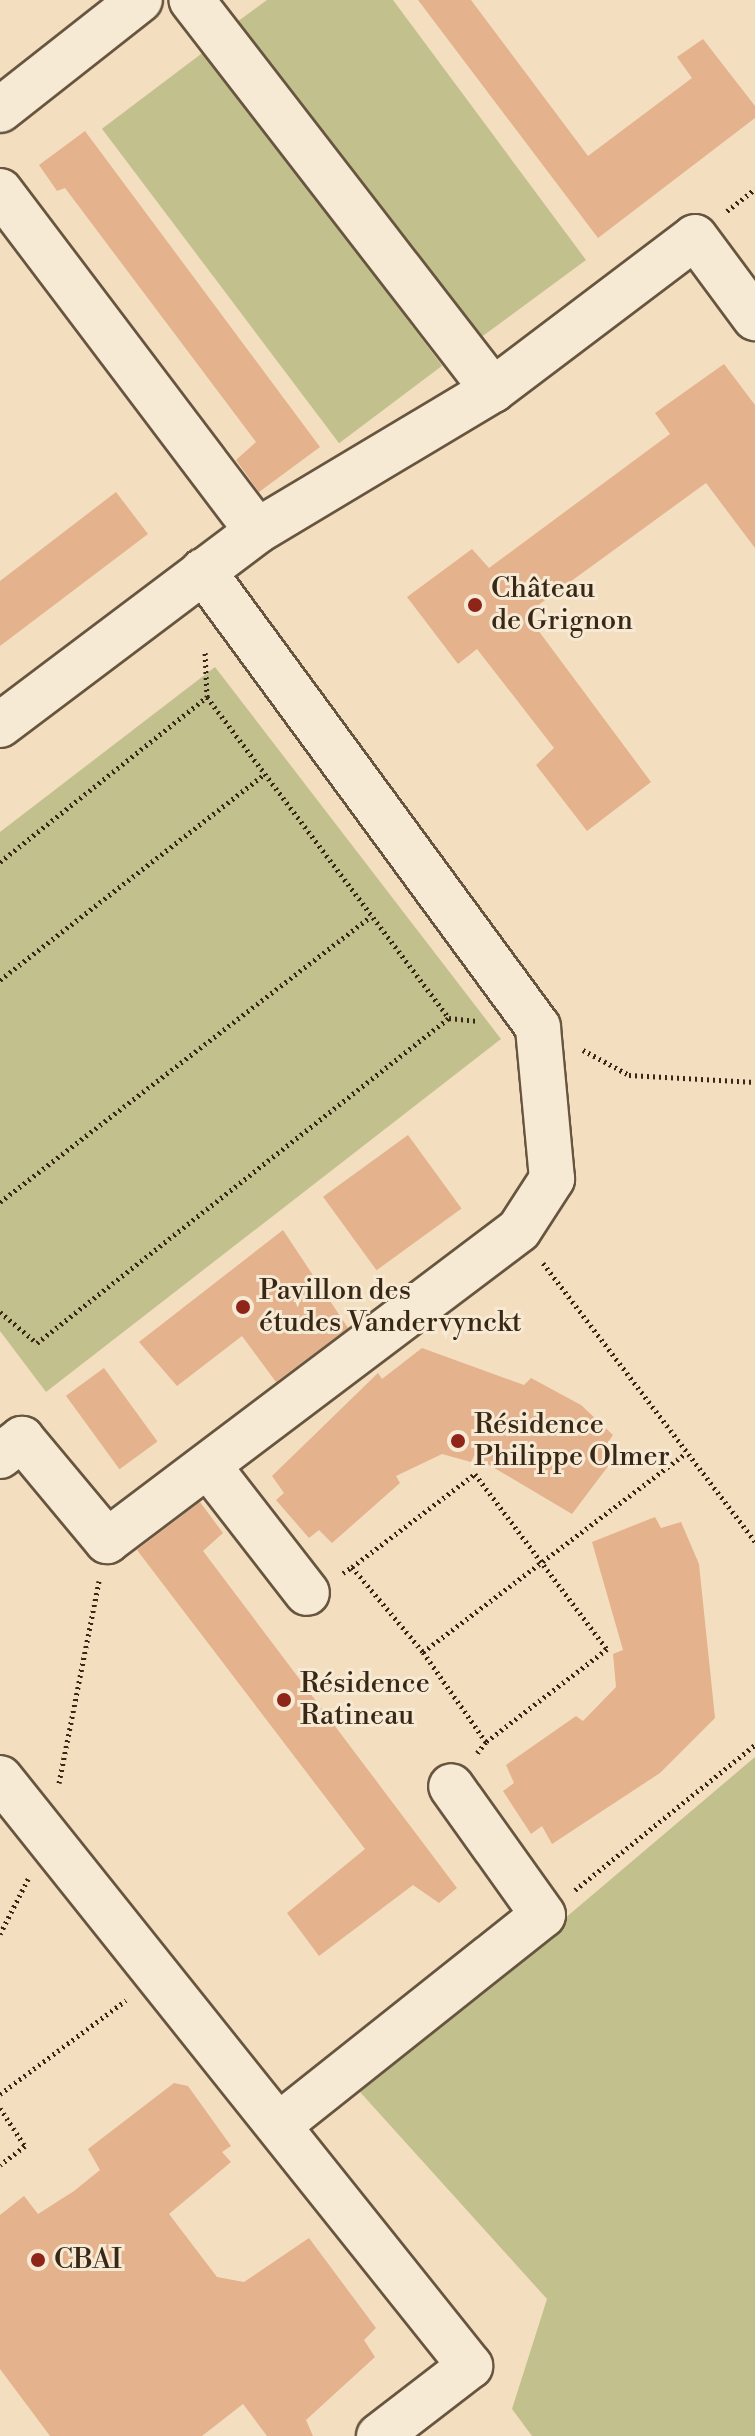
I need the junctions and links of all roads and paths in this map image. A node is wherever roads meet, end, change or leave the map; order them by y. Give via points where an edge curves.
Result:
1 (140, 0) edge
2 (192, 0) edge
3 (0, 110) edge
4 (0, 191) edge
5 (755, 318) edge
6 (493, 390) junction
7 (257, 531) junction
8 (203, 571) junction
9 (207, 697) junction
10 (0, 725) edge
11 (265, 774) junction
12 (0, 862) edge
13 (371, 916) junction
14 (0, 980) edge
15 (449, 1018) junction
16 (538, 1027) junction
17 (755, 1082) edge
18 (0, 1202) edge
19 (519, 1230) junction
20 (0, 1312) edge
21 (685, 1454) junction
22 (0, 1456) edge
23 (210, 1468) junction
24 (107, 1541) junction
25 (755, 1541) edge
26 (544, 1564) junction
27 (352, 1567) junction
28 (307, 1593) joint
29 (423, 1652) junction
30 (486, 1742) junction
31 (755, 1745) edge
32 (0, 1778) edge
33 (451, 1786) joint
34 (48, 1840) junction
35 (543, 1915) junction
36 (0, 1934) edge
37 (158, 1976) junction
38 (0, 2094) edge
39 (0, 2108) edge
40 (279, 2125) junction
41 (0, 2165) edge
42 (379, 2436) edge

1 - 3 lane
2 - 6 lane
4 - 7 lane
5 - 6 lane via 695,237
6 - 7 lane
7 - 8 lane
8 - 9 path
8 - 10 lane
8 - 16 lane
9 - 11 path
9 - 12 path
11 - 13 path
11 - 14 path
13 - 15 path
13 - 18 path
15 - 16 path
15 - 20 path via 37,1343
16 - 17 path via 629,1075
16 - 19 lane via 552,1179
19 - 21 path
19 - 23 lane
21 - 25 path
21 - 26 path
22 - 24 lane via 22,1439
23 - 24 lane
23 - 28 lane
24 - 34 path
26 - 27 path via 475,1474
26 - 29 path
26 - 30 path via 607,1649
27 - 28 path
27 - 29 path
29 - 30 path
30 - 33 path
31 - 35 path
32 - 34 lane
33 - 35 lane
34 - 36 path
34 - 37 lane
35 - 40 lane
37 - 38 path
37 - 40 lane
39 - 41 path via 25,2146
40 - 42 lane via 470,2366

